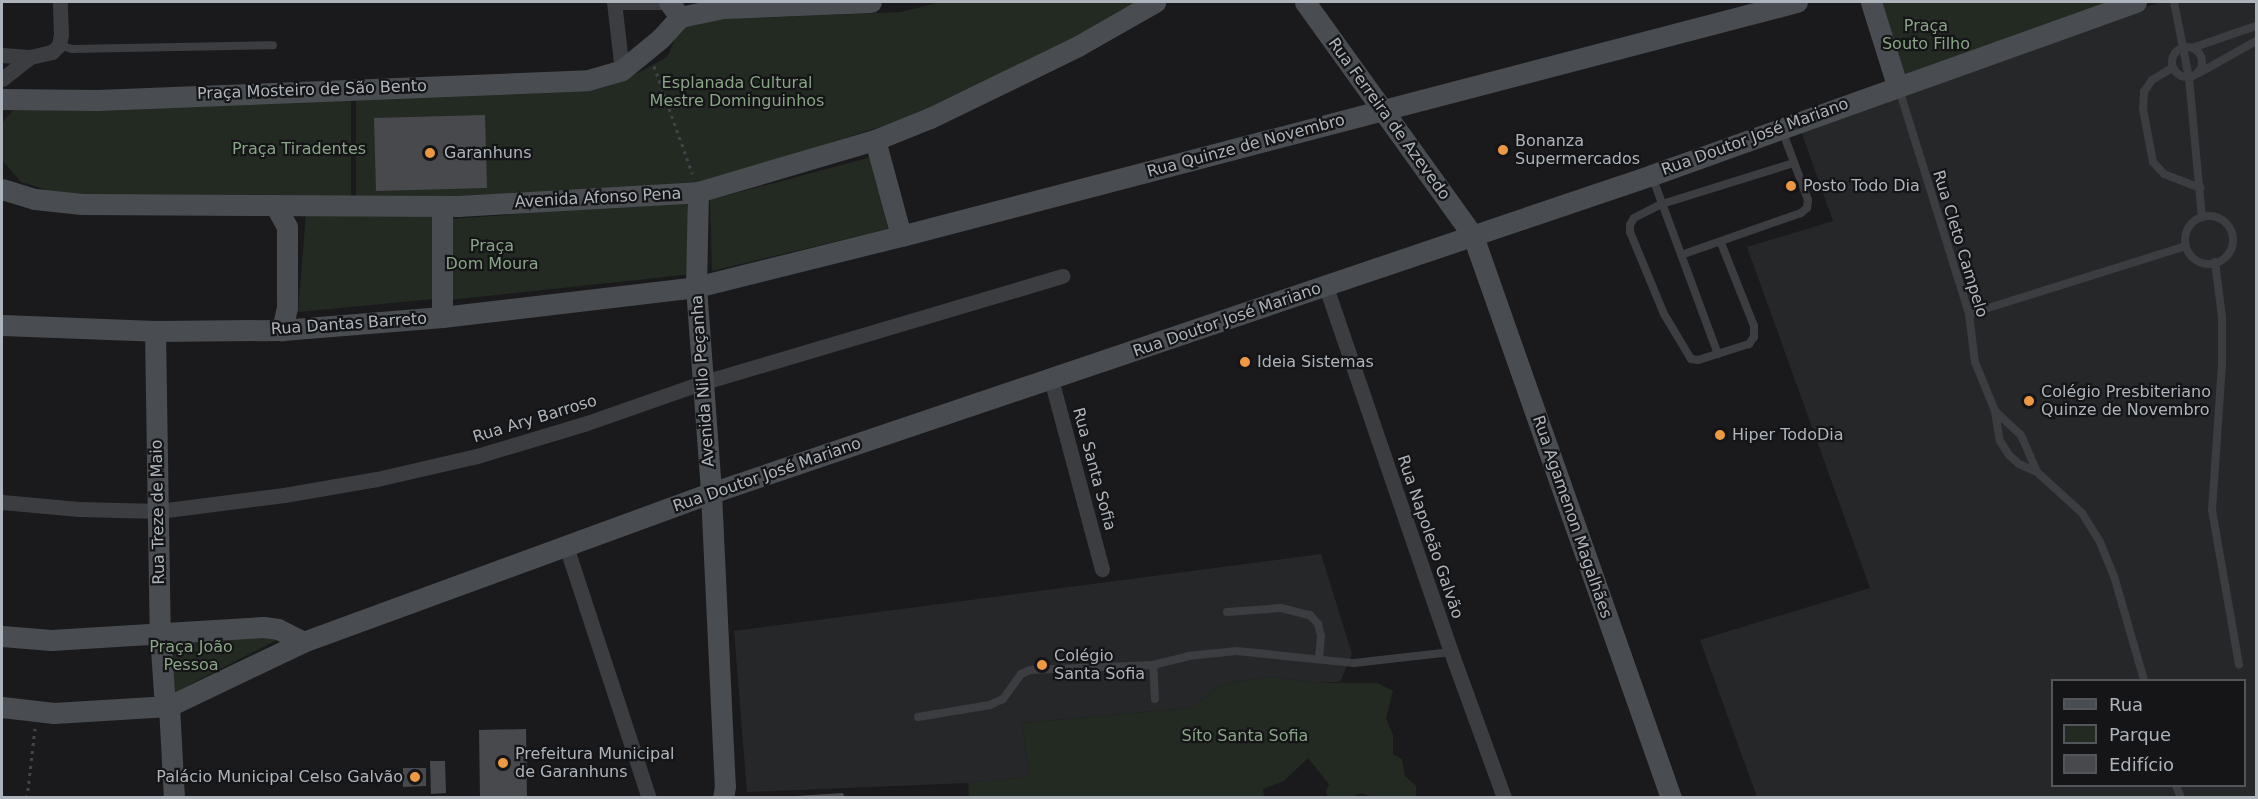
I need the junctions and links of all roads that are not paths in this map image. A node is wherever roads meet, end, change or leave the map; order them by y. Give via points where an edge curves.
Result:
1 (60, 2) edge
2 (617, 2) edge
3 (660, 2) edge
4 (871, 2) edge
5 (1155, 2) edge
6 (1305, 2) edge
7 (1797, 2) edge
8 (1871, 2) edge
9 (2136, 2) edge
10 (2174, 2) edge
11 (675, 9) edge
12 (2256, 27) edge
13 (2256, 41) edge
14 (58, 45) junction
15 (273, 45) dead end
16 (2188, 47) junction
17 (2, 55) edge
18 (30, 57) junction
19 (2172, 68) junction
20 (622, 70) junction
21 (2198, 74) junction
22 (2189, 78) junction
23 (2, 79) edge
24 (1897, 85) junction
25 (5, 103) edge
26 (1381, 110) junction
27 (1781, 128) junction
28 (875, 140) junction
29 (1794, 163) junction
30 (1652, 175) junction
31 (695, 183) junction
32 (2200, 188) junction
33 (2, 189) edge
34 (1662, 204) junction
35 (275, 205) junction
36 (442, 206) junction
37 (2202, 217) junction
38 (902, 236) junction
39 (1473, 236) junction
40 (1721, 243) junction
41 (2186, 246) junction
42 (1681, 255) junction
43 (2215, 262) junction
44 (1063, 276) dead end
45 (1326, 286) junction
46 (696, 287) junction
47 (1969, 314) junction
48 (442, 316) junction
49 (2, 325) edge
50 (155, 330) junction
51 (282, 330) junction
52 (1718, 354) junction
53 (1051, 379) junction
54 (701, 383) junction
55 (1995, 411) junction
56 (2037, 472) junction
57 (711, 493) junction
58 (2, 502) edge
59 (159, 511) junction
60 (566, 546) junction
61 (1102, 569) dead end
62 (1227, 612) dead end
63 (160, 634) junction
64 (2, 636) edge
65 (311, 639) junction
66 (1451, 652) junction
67 (1319, 659) junction
68 (1153, 665) junction
69 (2238, 665) dead end
70 (2143, 679) edge
71 (1155, 699) dead end
72 (164, 702) junction
73 (2, 706) edge
74 (918, 717) dead end
75 (722, 794) edge
76 (162, 798) edge
77 (174, 798) edge
78 (649, 798) edge
79 (1504, 798) edge
80 (1671, 798) edge

1 - 14 street
2 - 3 street
2 - 20 street
4 - 11 main road
5 - 28 main road, Avenida Afonso Pena via 1011,79
6 - 26 main road, Rua Ferreira de Azevedo
7 - 26 main road, Rua Quinze de Novembro
8 - 24 main road
9 - 24 main road, Rua Doutor José Mariano
10 - 16 lane
11 - 20 main road via 648,50
12 - 16 lane
13 - 21 lane
14 - 15 lane via 72,49
14 - 18 street via 52,52
16 - 19 lane via 2172,57
16 - 21 lane via 2201,56
16 - 22 lane
17 - 18 street
18 - 23 street
19 - 22 lane via 2179,76
19 - 32 lane via 2152,80 2144,92 2143,109 2154,162 2164,174
20 - 25 main road, Praça Mosteiro de São Bento via 588,80
21 - 22 lane
22 - 32 lane
24 - 27 main road, Rua Doutor José Mariano
24 - 47 lane, Rua Cleto Campelo
26 - 38 main road, Rua Quinze de Novembro
26 - 39 main road, Rua Ferreira de Azevedo
27 - 29 lane
27 - 30 main road, Rua Doutor José Mariano
28 - 31 main road, Avenida Afonso Pena
28 - 38 main road
29 - 34 lane
29 - 40 lane via 1808,200 1807,208
30 - 34 lane
30 - 39 main road, Rua Doutor José Mariano
31 - 36 main road, Avenida Afonso Pena
31 - 46 main road, Avenida Nilo Peçanha
32 - 37 lane
33 - 35 main road, Avenida Afonso Pena via 35,199 82,204
34 - 42 lane
34 - 52 lane via 1634,218 1630,232 1664,314 1686,353 1698,360
35 - 36 main road, Avenida Afonso Pena
35 - 51 main road via 287,227 287,307
36 - 48 main road
37 - 41 lane via 2186,231
37 - 43 lane via 2217,217 2232,234 2231,248
38 - 46 main road, Rua Quinze de Novembro
39 - 45 main road, Rua Doutor José Mariano
39 - 80 main road, Rua Agamenon Magalhães
40 - 42 lane
40 - 52 lane via 1754,326 1754,337 1749,344
41 - 43 lane via 2194,258
41 - 47 lane
42 - 52 lane
43 - 69 lane via 2222,317 2222,364 2212,510
44 - 54 street, Rua Ary Barroso
45 - 53 main road, Rua Doutor José Mariano
45 - 66 street, Rua Napoleão Galvão
46 - 48 main road, Rua Dantas Barreto
46 - 54 main road, Avenida Nilo Peçanha
47 - 55 lane, Rua Cleto Campelo via 1975,362
48 - 51 main road, Rua Dantas Barreto
49 - 50 main road, Rua Dantas Barreto
50 - 51 main road, Rua Dantas Barreto
50 - 59 main road, Rua Treze de Maio
53 - 57 main road, Rua Doutor José Mariano
53 - 61 street, Rua Santa Sofia
54 - 57 main road, Avenida Nilo Peçanha
54 - 59 street, Rua Ary Barroso via 477,456 377,479
55 - 56 lane via 2021,435
55 - 56 lane, Rua Cleto Campelo via 1996,429 2009,455
56 - 70 lane via 2082,513 2100,542 2114,576
57 - 60 main road, Rua Doutor José Mariano
57 - 75 main road, Avenida Nilo Peçanha
58 - 59 street, Rua Ary Barroso
59 - 63 main road, Rua Treze de Maio
60 - 65 main road, Rua Doutor José Mariano
60 - 78 street
62 - 67 lane via 1281,608 1310,615 1321,636
63 - 64 main road via 51,640
63 - 65 main road via 264,627
63 - 72 main road, Rua Treze de Maio
65 - 72 main road, Rua Doutor José Mariano
66 - 67 lane via 1354,663
66 - 79 street, Rua Napoleão Galvão
67 - 68 lane via 1237,651 1188,656
68 - 71 lane
68 - 74 lane via 1030,670 1021,674 1003,699 990,705
72 - 73 main road via 54,713
72 - 76 main road
72 - 77 main road

